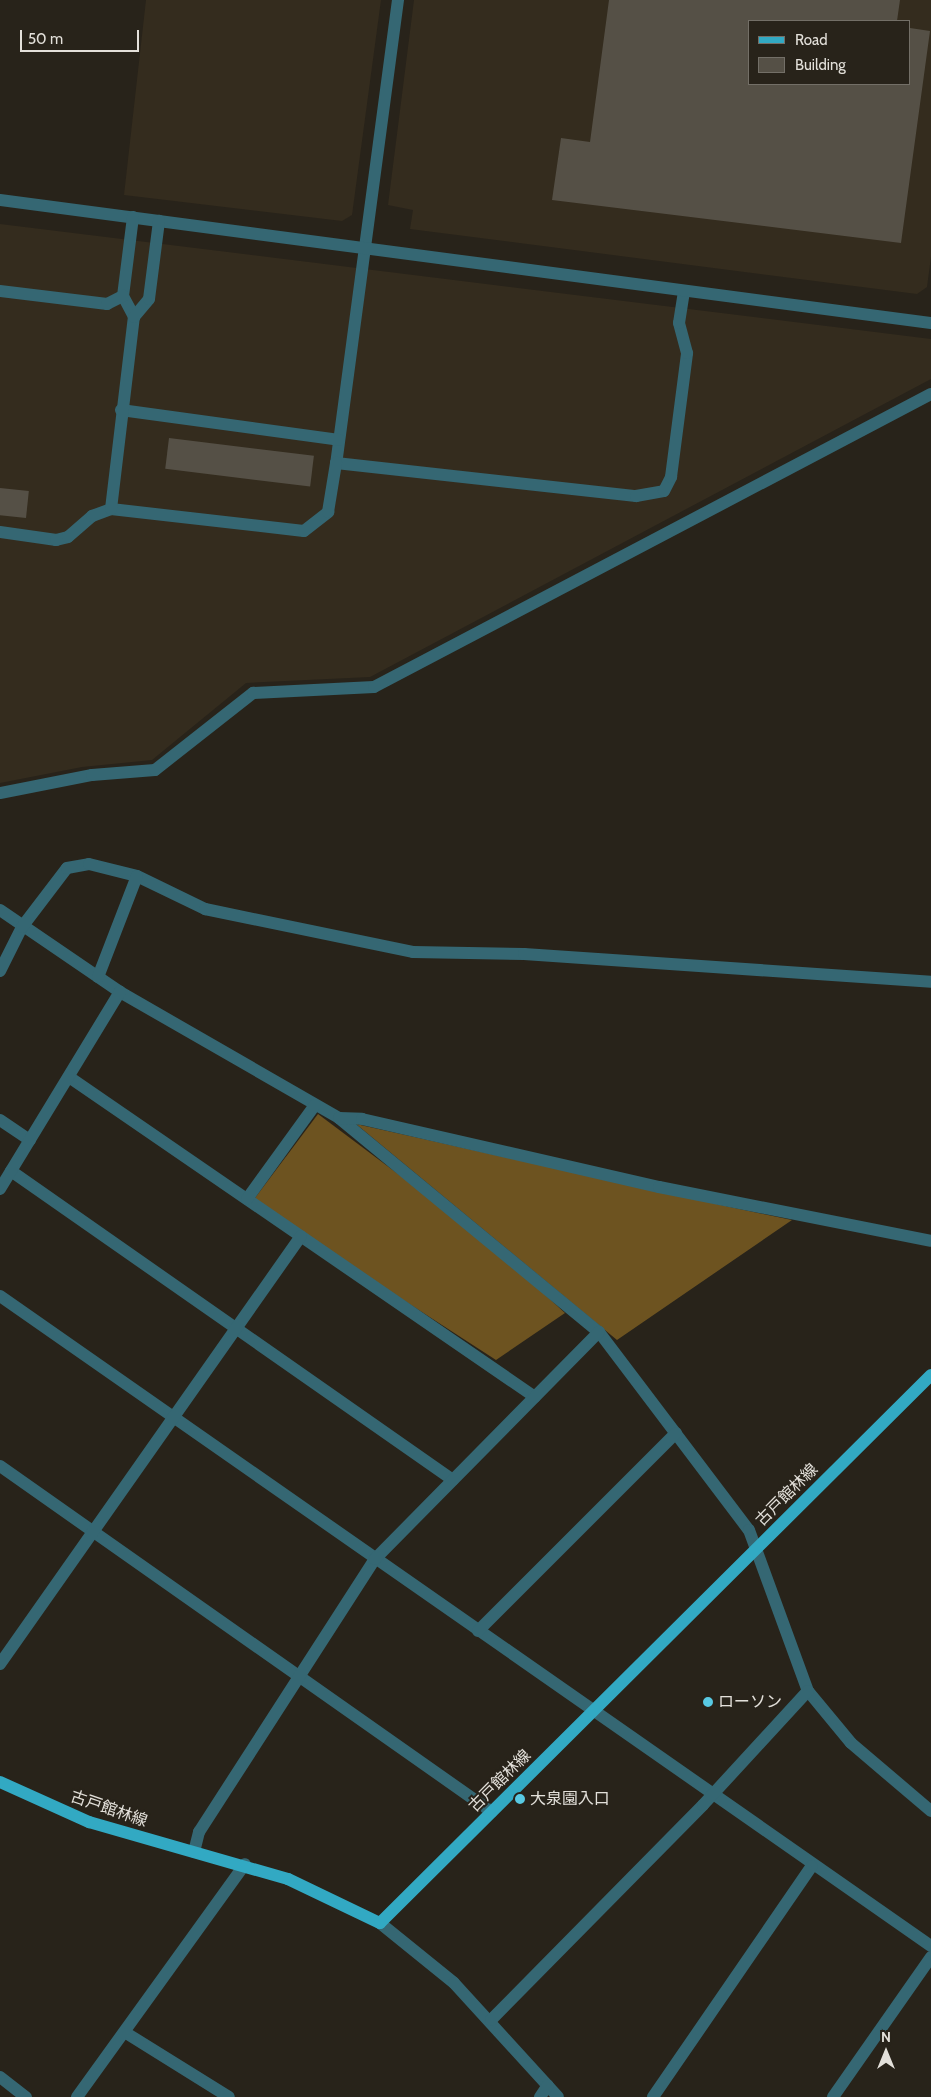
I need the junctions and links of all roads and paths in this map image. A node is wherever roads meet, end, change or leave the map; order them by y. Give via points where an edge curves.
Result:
1 (398, 0) edge
2 (0, 200) edge
3 (133, 217) junction
4 (159, 221) junction
5 (366, 246) junction
6 (0, 290) edge
7 (684, 291) junction
8 (123, 296) junction
9 (134, 318) junction
10 (931, 323) edge
11 (931, 394) edge
12 (122, 410) junction
13 (339, 440) junction
14 (336, 463) junction
15 (111, 510) junction
16 (0, 532) edge
17 (0, 793) edge
18 (137, 876) junction
19 (0, 910) edge
20 (22, 927) junction
21 (0, 971) edge
22 (98, 977) junction
23 (931, 982) edge
24 (120, 992) junction
25 (69, 1077) junction
26 (314, 1105) junction
27 (339, 1118) junction
28 (0, 1120) edge
29 (30, 1140) junction
30 (11, 1171) junction
31 (0, 1189) edge
32 (247, 1199) junction
33 (301, 1236) junction
34 (931, 1241) edge
35 (0, 1296) edge
36 (238, 1326) junction
37 (599, 1332) junction
38 (931, 1375) edge
39 (535, 1397) junction
40 (172, 1419) junction
41 (676, 1433) junction
42 (0, 1466) edge
43 (453, 1480) junction
44 (94, 1532) junction
45 (758, 1546) junction
46 (375, 1559) junction
47 (478, 1631) junction
48 (0, 1664) edge
49 (297, 1677) junction
50 (808, 1691) junction
51 (593, 1712) junction
52 (0, 1782) edge
53 (712, 1795) junction
54 (931, 1810) edge
55 (492, 1812) junction
56 (194, 1852) junction
57 (245, 1864) junction
58 (812, 1866) junction
59 (380, 1923) junction
60 (931, 1946) edge
61 (931, 1957) edge
62 (491, 2020) junction
63 (126, 2033) junction
64 (0, 2077) edge
65 (548, 2085) junction
66 (26, 2097) edge
67 (77, 2097) edge
68 (229, 2097) edge
69 (540, 2097) edge
70 (558, 2097) edge
71 (653, 2097) edge
72 (833, 2097) edge

1 - 5 street
2 - 3 street
3 - 4 street
3 - 8 street
4 - 5 street
4 - 9 street via 149,300
5 - 7 street
5 - 13 street
6 - 8 street via 107,304
7 - 10 street
7 - 14 street via 679,323 687,353 671,477 664,491 636,496
8 - 9 street
9 - 12 street
11 - 17 street via 374,687 253,693 155,770 92,775
12 - 13 street
12 - 15 street
13 - 14 street
14 - 15 street via 328,512 304,531
15 - 16 street via 92,516 68,537 56,540
18 - 20 street via 103,865 72,866
18 - 22 street
18 - 23 street via 205,909 413,952 544,955
19 - 20 street
20 - 21 street
20 - 22 street
22 - 24 street
24 - 25 street
24 - 26 street
25 - 29 street
25 - 32 street
26 - 27 street
26 - 32 street
27 - 34 street via 362,1119 659,1186
27 - 37 street
28 - 29 street
29 - 30 street
30 - 31 street
30 - 36 street
32 - 33 street
33 - 36 street
33 - 39 street
35 - 40 street
36 - 40 street
36 - 43 street
37 - 39 street
37 - 41 street
38 - 45 main road, 古戸館林線
39 - 43 street
40 - 44 street
40 - 46 street
41 - 45 street
41 - 47 street
42 - 44 street
43 - 46 street
44 - 48 street
44 - 49 street
45 - 50 street
45 - 51 main road, 古戸館林線
46 - 47 street
46 - 49 street
47 - 51 street
49 - 55 street
49 - 56 street via 199,1832
50 - 53 street
50 - 54 street via 851,1743
51 - 53 street
51 - 55 main road, 古戸館林線
52 - 56 main road, 古戸館林線 via 90,1822
53 - 58 street
53 - 62 street
55 - 59 main road, 古戸館林線
56 - 57 main road, 古戸館林線
57 - 59 main road, 古戸館林線 via 320,1891
57 - 63 street
58 - 60 street
58 - 71 street
59 - 62 street via 454,1983
61 - 72 street
62 - 65 street
63 - 67 street
63 - 68 street
64 - 66 street
65 - 69 street
65 - 70 street

